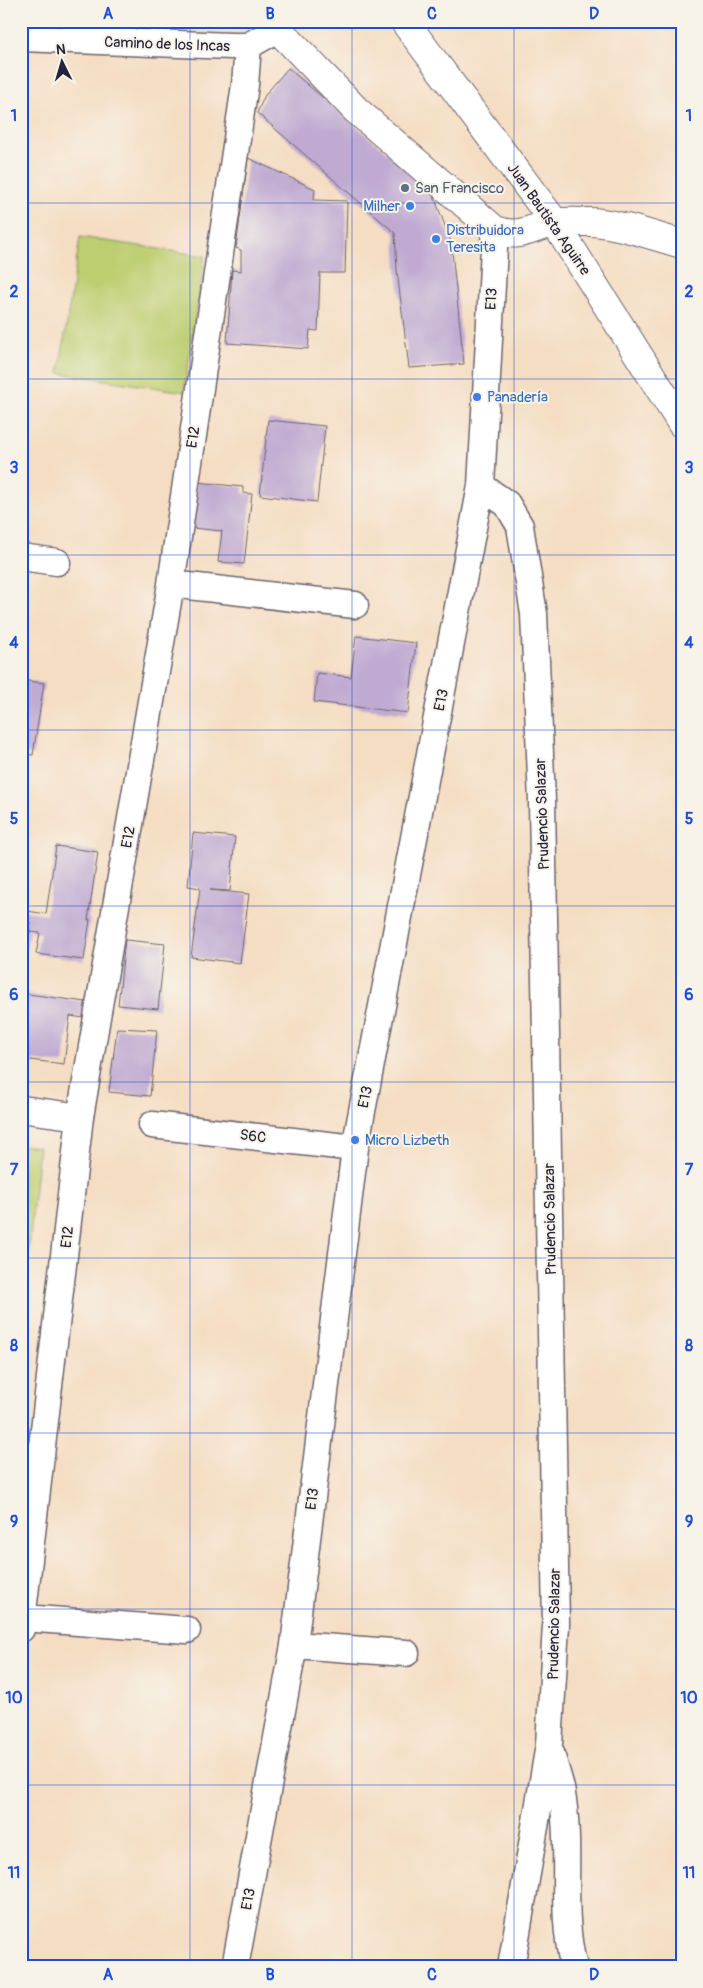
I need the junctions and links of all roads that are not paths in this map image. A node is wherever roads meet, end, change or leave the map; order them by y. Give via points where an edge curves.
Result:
1 (404, 21) edge
2 (274, 25) edge
3 (21, 38) edge
4 (248, 46) junction
5 (555, 223) junction
6 (495, 230) junction
7 (682, 244) edge
8 (682, 424) edge
9 (481, 486) junction
10 (21, 557) edge
11 (57, 562) dead end
12 (171, 584) junction
13 (355, 605) dead end
14 (21, 1109) edge
15 (80, 1117) junction
16 (152, 1124) dead end
17 (355, 1148) junction
18 (22, 1624) edge
19 (187, 1630) dead end
20 (294, 1645) junction
21 (406, 1653) dead end
22 (548, 1745) junction
23 (235, 1967) edge
24 (511, 1967) edge
25 (574, 1967) edge

1 - 5 street, Juan Bautista Aguirre
2 - 4 street, Camino de los Incas
2 - 6 street via 356,110
3 - 4 street, Camino de los Incas
4 - 12 street, E12 via 245,85
5 - 6 street via 518,234
5 - 7 street via 591,222
5 - 8 street, Juan Bautista Aguirre
6 - 9 street, E13
9 - 17 street, E13
9 - 22 street, Prudencio Salazar via 507,504 520,526 534,614 542,811 556,1615
10 - 11 street
12 - 13 street
12 - 15 street, E12
14 - 15 street
15 - 18 street, E12
16 - 17 street, S6C
17 - 20 street, E13
18 - 19 street
20 - 21 street
20 - 23 street, E13
22 - 24 street, Prudencio Salazar
22 - 25 street via 562,1794 566,1918

